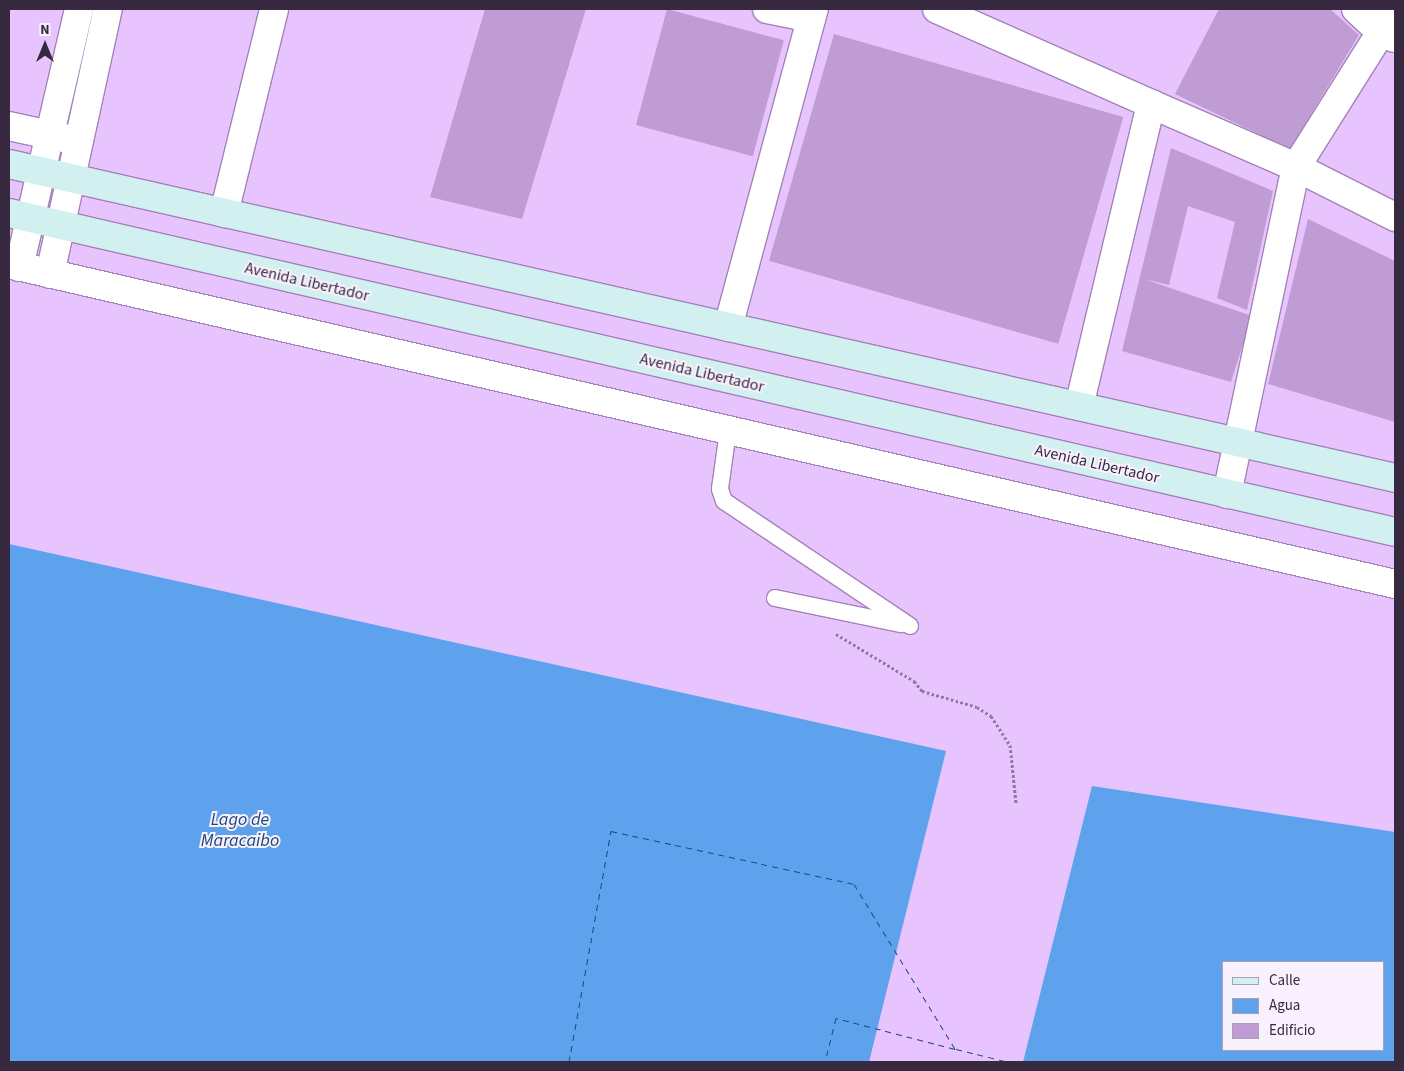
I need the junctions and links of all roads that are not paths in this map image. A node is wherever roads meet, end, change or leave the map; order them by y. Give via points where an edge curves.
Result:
1 (79, 9) edge
2 (108, 9) edge
3 (274, 9) edge
4 (768, 9) edge
5 (936, 9) edge
6 (1356, 9) edge
7 (812, 14) edge
8 (1388, 26) edge
9 (1150, 104) junction
10 (9, 126) edge
11 (51, 135) junction
12 (79, 142) junction
13 (9, 164) edge
14 (1296, 167) junction
15 (43, 171) junction
16 (70, 178) junction
17 (224, 213) junction
18 (20, 216) edge
19 (1395, 217) edge
20 (60, 224) junction
21 (14, 265) edge
22 (50, 274) junction
23 (728, 326) junction
24 (1078, 406) junction
25 (728, 431) junction
26 (1236, 442) junction
27 (1395, 478) edge
28 (1227, 494) junction
29 (1395, 532) edge
30 (1395, 584) edge
31 (775, 598) dead end

1 - 11 street
2 - 12 street
3 - 17 street
4 - 7 street
5 - 9 street
6 - 8 street
7 - 23 street
8 - 14 street
9 - 14 street
9 - 24 street
10 - 11 street
11 - 12 street
11 - 15 street
12 - 16 street
13 - 15 main road
14 - 19 street
14 - 26 street
15 - 16 main road
15 - 18 street
16 - 17 main road
16 - 20 street
17 - 23 main road
18 - 20 main road, Avenida Libertador
18 - 21 street
20 - 22 street
20 - 28 main road, Avenida Libertador
21 - 22 street
22 - 25 street
23 - 24 main road
24 - 26 main road
25 - 30 street
25 - 31 lane via 720,489 724,501 910,626
26 - 27 main road
26 - 28 street
28 - 29 main road, Avenida Libertador

